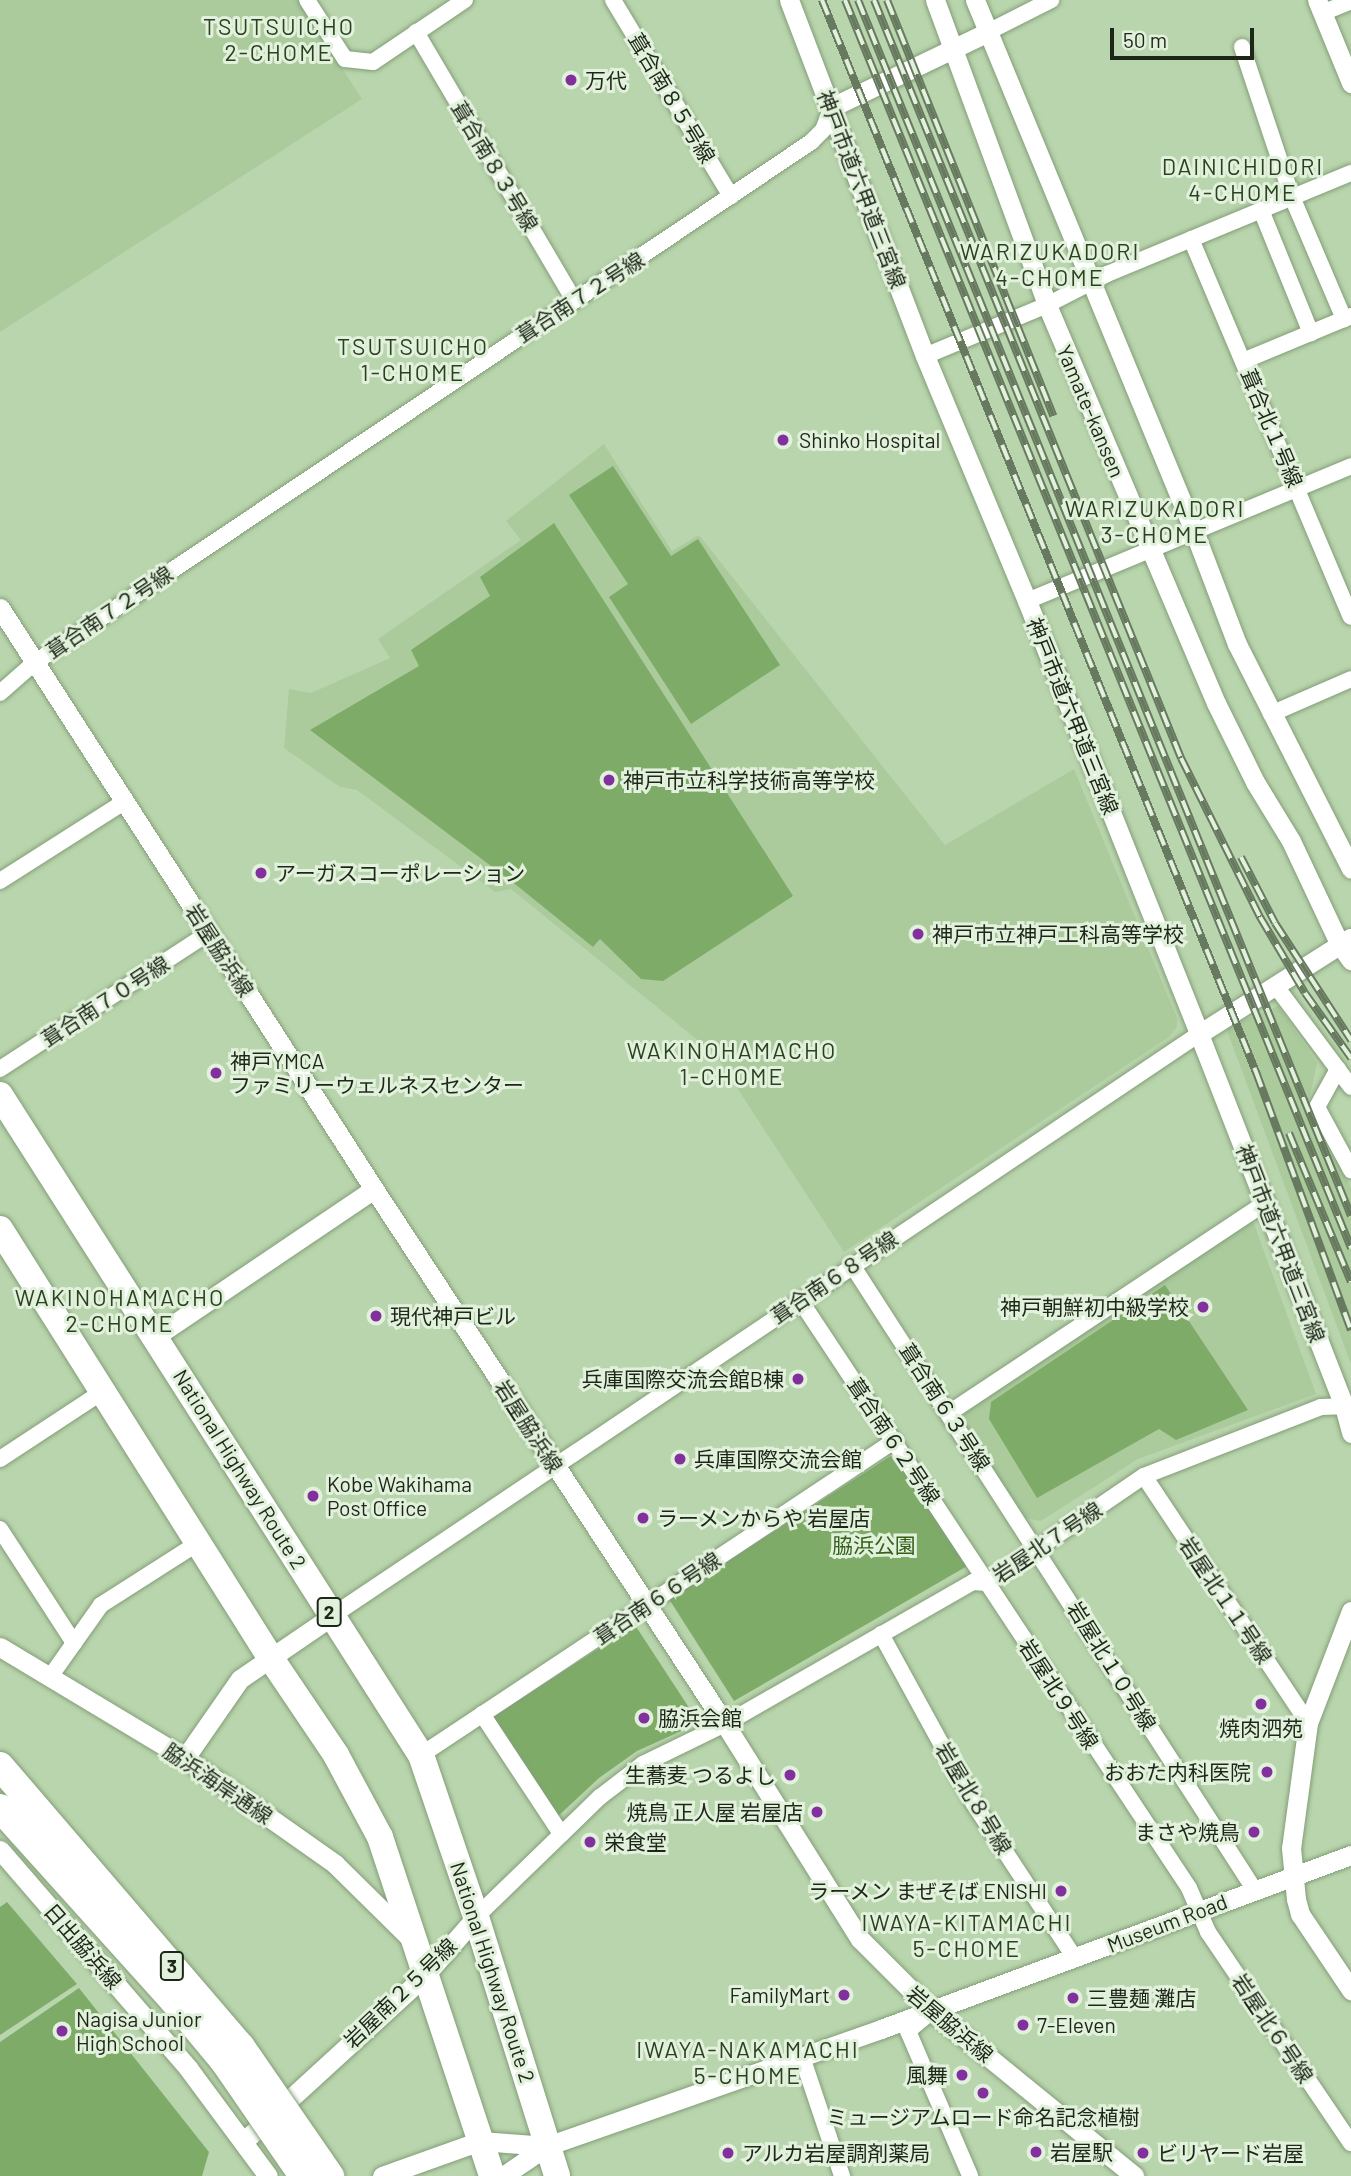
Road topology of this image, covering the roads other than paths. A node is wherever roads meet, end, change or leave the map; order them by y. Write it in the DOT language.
graph roads {
  1 [pos="307,0"];
  2 [pos="466,0"];
  3 [pos="613,0"];
  4 [pos="789,0"];
  5 [pos="935,0"];
  6 [pos="975,0"];
  7 [pos="1051,0"];
  8 [pos="1351,1"];
  9 [pos="1320,7"];
  10 [pos="416,32"];
  11 [pos="988,32"];
  12 [pos="954,47"];
  13 [pos="1241,47"];
  14 [pos="1351,83"];
  15 [pos="832,107"];
  16 [pos="1351,173"];
  17 [pos="731,197"];
  18 [pos="1292,197"];
  19 [pos="1261,210"];
  20 [pos="1191,239"];
  21 [pos="1089,282"];
  22 [pos="574,300"];
  23 [pos="1047,305"];
  24 [pos="1347,318"];
  25 [pos="1311,333"];
  26 [pos="925,356"];
  27 [pos="1243,361"];
  28 [pos="1351,466"];
  29 [pos="1298,489"];
  30 [pos="1194,531"];
  31 [pos="1150,550"];
  32 [pos="1027,601"];
  33 [pos="0,608"];
  34 [pos="1351,618"];
  35 [pos="34,663"];
  36 [pos="1351,679"];
  37 [pos="0,693"];
  38 [pos="1271,714"];
  39 [pos="124,802"];
  40 [pos="1351,869"];
  41 [pos="0,881"];
  42 [pos="209,933"];
  43 [pos="1347,947"];
  44 [pos="1275,985"];
  45 [pos="1199,1034"];
  46 [pos="0,1069"];
  47 [pos="1338,1069"];
  48 [pos="1351,1087"];
  49 [pos="0,1095"];
  50 [pos="1351,1170"];
  51 [pos="374,1189"];
  52 [pos="1266,1202"];
  53 [pos="0,1229"];
  54 [pos="852,1265"];
  55 [pos="800,1300"];
  56 [pos="156,1336"];
  57 [pos="102,1392"];
  58 [pos="1344,1405"];
  59 [pos="949,1413"];
  60 [pos="1351,1433"];
  61 [pos="894,1441"];
  62 [pos="0,1459"];
  63 [pos="554,1465"];
  64 [pos="1144,1476"];
  65 [pos="0,1529"];
  66 [pos="198,1543"];
  67 [pos="1038,1549"];
  68 [pos="987,1583"];
  69 [pos="646,1605"];
  70 [pos="1351,1611"];
  71 [pos="332,1616"];
  72 [pos="881,1634"];
  73 [pos="74,1643"];
  74 [pos="0,1647"];
  75 [pos="270,1657"];
  76 [pos="50,1677"];
  77 [pos="482,1714"];
  78 [pos="1308,1723"];
  79 [pos="725,1724"];
  80 [pos="421,1755"];
  81 [pos="185,1758"];
  82 [pos="0,1766"];
  83 [pos="0,1808"];
  84 [pos="561,1834"];
  85 [pos="0,1850"];
  86 [pos="1351,1855"];
  87 [pos="1293,1875"];
  88 [pos="1254,1889"];
  89 [pos="1199,1911"];
  90 [pos="477,1917"];
  91 [pos="417,1944"];
  92 [pos="1074,1957"];
  93 [pos="426,1974"];
  94 [pos="1351,1990"];
  95 [pos="932,2011"];
  96 [pos="802,2057"];
  97 [pos="244,2141"];
  98 [pos="480,2141"];
  99 [pos="1351,2143"];
  100 [pos="548,2146"];
  101 [pos="268,2176"];
  102 [pos="303,2176"];
  103 [pos="330,2176"];
  104 [pos="382,2176"];
  105 [pos="492,2176"];
  106 [pos="503,2176"];
  107 [pos="557,2176"];
  108 [pos="842,2176"];
  109 [pos="970,2176"];
  110 [pos="1135,2176"];
  1 -- 10 [label="street"];
  2 -- 10 [label="street"];
  3 -- 17 [label="street, 葺合南８５号線"];
  4 -- 15 [label="street, 神戸市道六甲道三宮線"];
  5 -- 12 [label="street, Yamate-kansen"];
  6 -- 11 [label="street"];
  7 -- 11 [label="street"];
  8 -- 9 [label="street"];
  9 -- 14 [label="street"];
  10 -- 22 [label="street, 葺合南８３号線"];
  11 -- 12 [label="street"];
  11 -- 21 [label="street"];
  12 -- 15 [label="street"];
  12 -- 23 [label="street, Yamate-kansen"];
  13 -- 18 [label="street"];
  15 -- 17 [label="street, 葺合南７２号線"];
  15 -- 26 [label="street, 神戸市道六甲道三宮線"];
  16 -- 18 [label="street"];
  17 -- 22 [label="street, 葺合南７２号線"];
  18 -- 19 [label="street"];
  18 -- 24 [label="street"];
  19 -- 20 [label="street"];
  19 -- 25 [label="street"];
  20 -- 21 [label="street"];
  20 -- 27 [label="street, 葺合北１号線"];
  21 -- 23 [label="street"];
  21 -- 30 [label="street"];
  22 -- 35 [label="street, 葺合南７２号線"];
  23 -- 26 [label="street"];
  23 -- 31 [label="street, Yamate-kansen"];
  24 -- 25 [label="street"];
  25 -- 27 [label="street"];
  26 -- 32 [label="street, 神戸市道六甲道三宮線"];
  27 -- 29 [label="street, 葺合北１号線"];
  28 -- 29 [label="street"];
  29 -- 30 [label="street"];
  29 -- 34 [label="street, 葺合北１号線"];
  30 -- 31 [label="street"];
  30 -- 38 [label="street"];
  31 -- 32 [label="street"];
  31 -- 43 [label="street, Yamate-kansen"];
  32 -- 45 [label="street, 神戸市道六甲道三宮線"];
  33 -- 35 [label="street, 岩屋脇浜線"];
  35 -- 37 [label="street, 葺合南７２号線"];
  35 -- 39 [label="street, 岩屋脇浜線"];
  36 -- 38 [label="street"];
  38 -- 40 [label="street"];
  39 -- 41 [label="street"];
  39 -- 42 [label="street, 岩屋脇浜線"];
  42 -- 46 [label="street, 葺合南７０号線"];
  42 -- 51 [label="street, 岩屋脇浜線"];
  43 -- 44 [label="street, 葺合南６８号線"];
  44 -- 45 [label="street, 葺合南６８号線"];
  44 -- 47 [label="street"];
  45 -- 52 [label="street, 神戸市道六甲道三宮線"];
  45 -- 54 [label="street, 葺合南６８号線"];
  47 -- 48 [label="street"];
  47 -- 50 [label="street"];
  49 -- 56 [label="highway, National Highway Route 2 / 2"];
  51 -- 56 [label="street"];
  51 -- 63 [label="street, 岩屋脇浜線"];
  52 -- 58 [label="street, 神戸市道六甲道三宮線"];
  52 -- 59 [label="street"];
  53 -- 57 [label="highway"];
  54 -- 55 [label="street, 葺合南６８号線"];
  54 -- 59 [label="street, 葺合南６３号線"];
  55 -- 61 [label="street, 葺合南６２号線"];
  55 -- 63 [label="street, 葺合南６８号線"];
  56 -- 71 [label="highway, National Highway Route 2 / 2"];
  57 -- 62 [label="street"];
  57 -- 66 [label="highway"];
  58 -- 60 [label="street, 神戸市道六甲道三宮線"];
  58 -- 64 [label="street, 岩屋北７号線"];
  59 -- 67 [label="street, 葺合南６３号線"];
  61 -- 68 [label="street, 葺合南６２号線"];
  61 -- 69 [label="street, 葺合南６６号線"];
  63 -- 69 [label="street, 岩屋脇浜線"];
  63 -- 71 [label="street, 葺合南６８号線"];
  64 -- 67 [label="street, 岩屋北７号線"];
  64 -- 78 [label="street, 岩屋北１１号線"];
  65 -- 73 [label="street"];
  66 -- 73 [label="street"];
  66 -- 75 [label="highway"];
  67 -- 68 [label="street, 岩屋北７号線"];
  67 -- 88 [label="street, 岩屋北１０号線"];
  68 -- 72 [label="street, 岩屋北７号線"];
  68 -- 89 [label="street, 岩屋北９号線"];
  69 -- 77 [label="street, 葺合南６６号線"];
  69 -- 79 [label="street, 岩屋脇浜線"];
  70 -- 78 [label="street"];
  71 -- 75 [label="street"];
  71 -- 80 [label="highway, National Highway Route 2 / 2"];
  72 -- 79 [label="street, 岩屋北７号線"];
  72 -- 92 [label="street, 岩屋北８号線"];
  73 -- 76 [label="street"];
  74 -- 76 [label="street, 脇浜海岸通線"];
  75 -- 81 [label="street"];
  75 -- 91 [label="highway"];
  76 -- 81 [label="street, 脇浜海岸通線"];
  77 -- 80 [label="street, 葺合南６６号線"];
  77 -- 84 [label="street"];
  78 -- 87 [label="street"];
  79 -- 84 [label="street, 岩屋南２５号線"];
  79 -- 95 [label="street, 岩屋脇浜線"];
  80 -- 90 [label="highway, National Highway Route 2 / 2"];
  81 -- 91 [label="street, 脇浜海岸通線"];
  82 -- 103 [label="highway, 3, bridge"];
  83 -- 102 [label="highway, 3, bridge"];
  84 -- 90 [label="street, 岩屋南２５号線"];
  85 -- 97 [label="street, 日出脇浜線"];
  86 -- 87 [label="street, Museum Road"];
  87 -- 88 [label="street, Museum Road"];
  87 -- 94 [label="street"];
  88 -- 89 [label="street, Museum Road"];
  89 -- 92 [label="street, Museum Road"];
  89 -- 99 [label="street, 岩屋北６号線"];
  90 -- 93 [label="street, 岩屋南２５号線"];
  90 -- 100 [label="highway, National Highway Route 2 / 2"];
  91 -- 93 [label="highway"];
  92 -- 95 [label="street, Museum Road"];
  93 -- 97 [label="street, 岩屋南２５号線"];
  93 -- 98 [label="highway"];
  95 -- 96 [label="street, Museum Road"];
  95 -- 109 [label="street"];
  95 -- 110 [label="street, 岩屋脇浜線"];
  96 -- 100 [label="street, Museum Road"];
  96 -- 108 [label="street"];
  97 -- 101 [label="street, 日出脇浜線"];
  98 -- 100 [label="street, Museum Road"];
  98 -- 104 [label="street, Museum Road"];
  98 -- 105 [label="highway"];
  100 -- 106 [label="street, Museum Road"];
  100 -- 107 [label="highway, National Highway Route 2 / 2"];
}
